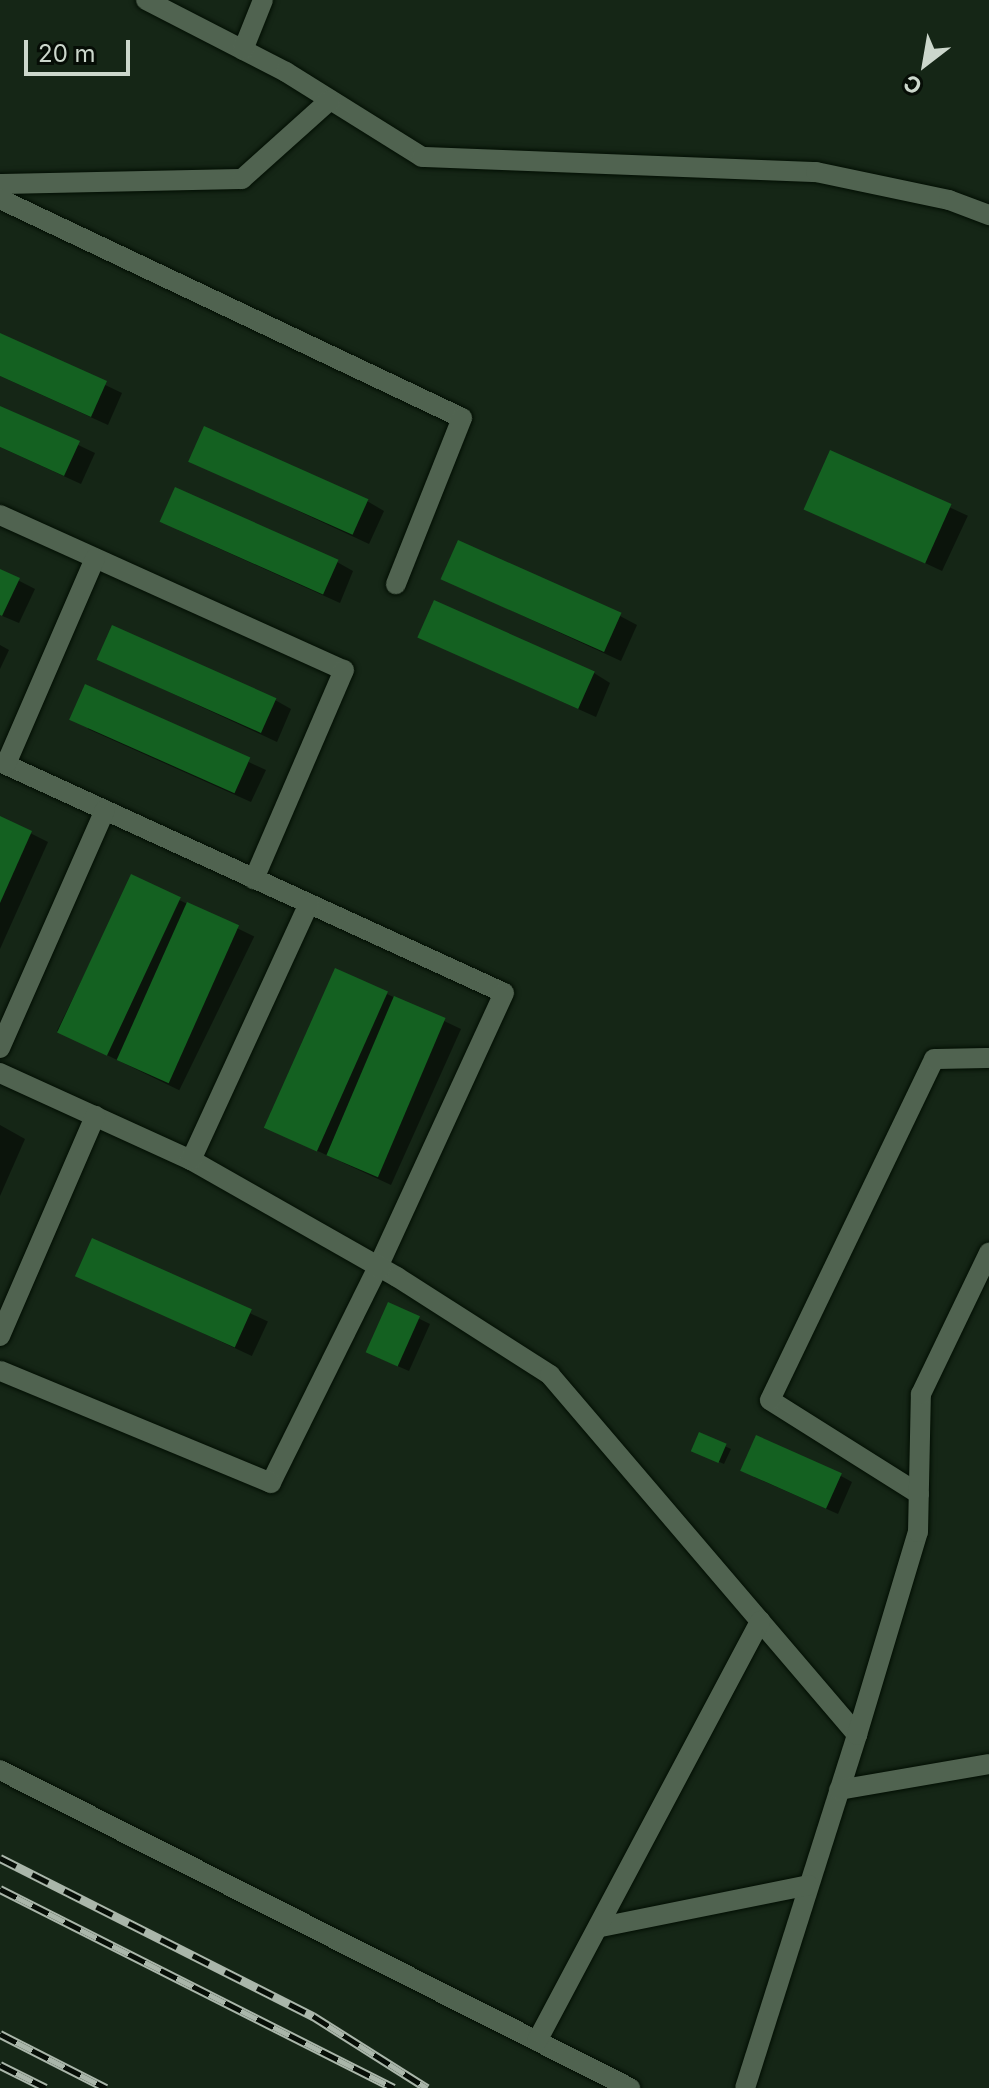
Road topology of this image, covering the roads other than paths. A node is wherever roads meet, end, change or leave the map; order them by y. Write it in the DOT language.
graph roads {
  1 [pos="146,0"];
  2 [pos="263,0"];
  3 [pos="243,50"];
  4 [pos="330,100"];
  5 [pos="0,184"];
  6 [pos="0,199"];
  7 [pos="989,215"];
  8 [pos="0,515"];
  9 [pos="95,558"];
  10 [pos="396,584"];
  11 [pos="3,763"];
  12 [pos="105,810"];
  13 [pos="254,879"];
  14 [pos="309,904"];
  15 [pos="0,1048"];
  16 [pos="989,1058"];
  17 [pos="0,1073"];
  18 [pos="95,1116"];
  19 [pos="191,1160"];
  20 [pos="989,1253"];
  21 [pos="378,1267"];
  22 [pos="0,1336"];
  23 [pos="0,1371"];
  24 [pos="919,1494"];
  25 [pos="760,1621"];
  26 [pos="857,1735"];
  27 [pos="989,1764"];
  28 [pos="0,1770"];
  29 [pos="839,1790"];
  30 [pos="809,1885"];
  31 [pos="601,1927"];
  32 [pos="537,2041"];
  33 [pos="630,2088"];
  34 [pos="745,2088"];
  1 -- 3 [label="street"];
  2 -- 3 [label="street"];
  3 -- 4 [label="street"];
  4 -- 5 [label="street"];
  4 -- 7 [label="street"];
  6 -- 10 [label="street"];
  8 -- 9 [label="street"];
  9 -- 11 [label="street"];
  9 -- 13 [label="street"];
  11 -- 12 [label="street"];
  12 -- 13 [label="street"];
  12 -- 15 [label="street"];
  13 -- 14 [label="street"];
  14 -- 19 [label="street"];
  14 -- 21 [label="street"];
  16 -- 24 [label="street"];
  17 -- 18 [label="street"];
  18 -- 19 [label="street"];
  18 -- 22 [label="street"];
  19 -- 21 [label="street"];
  20 -- 24 [label="street"];
  21 -- 23 [label="street"];
  21 -- 25 [label="street"];
  24 -- 26 [label="street"];
  25 -- 26 [label="street"];
  25 -- 31 [label="street"];
  26 -- 29 [label="street"];
  27 -- 29 [label="street"];
  28 -- 32 [label="street"];
  29 -- 30 [label="street"];
  30 -- 31 [label="street"];
  30 -- 34 [label="street"];
  31 -- 32 [label="street"];
  32 -- 33 [label="street"];
}
